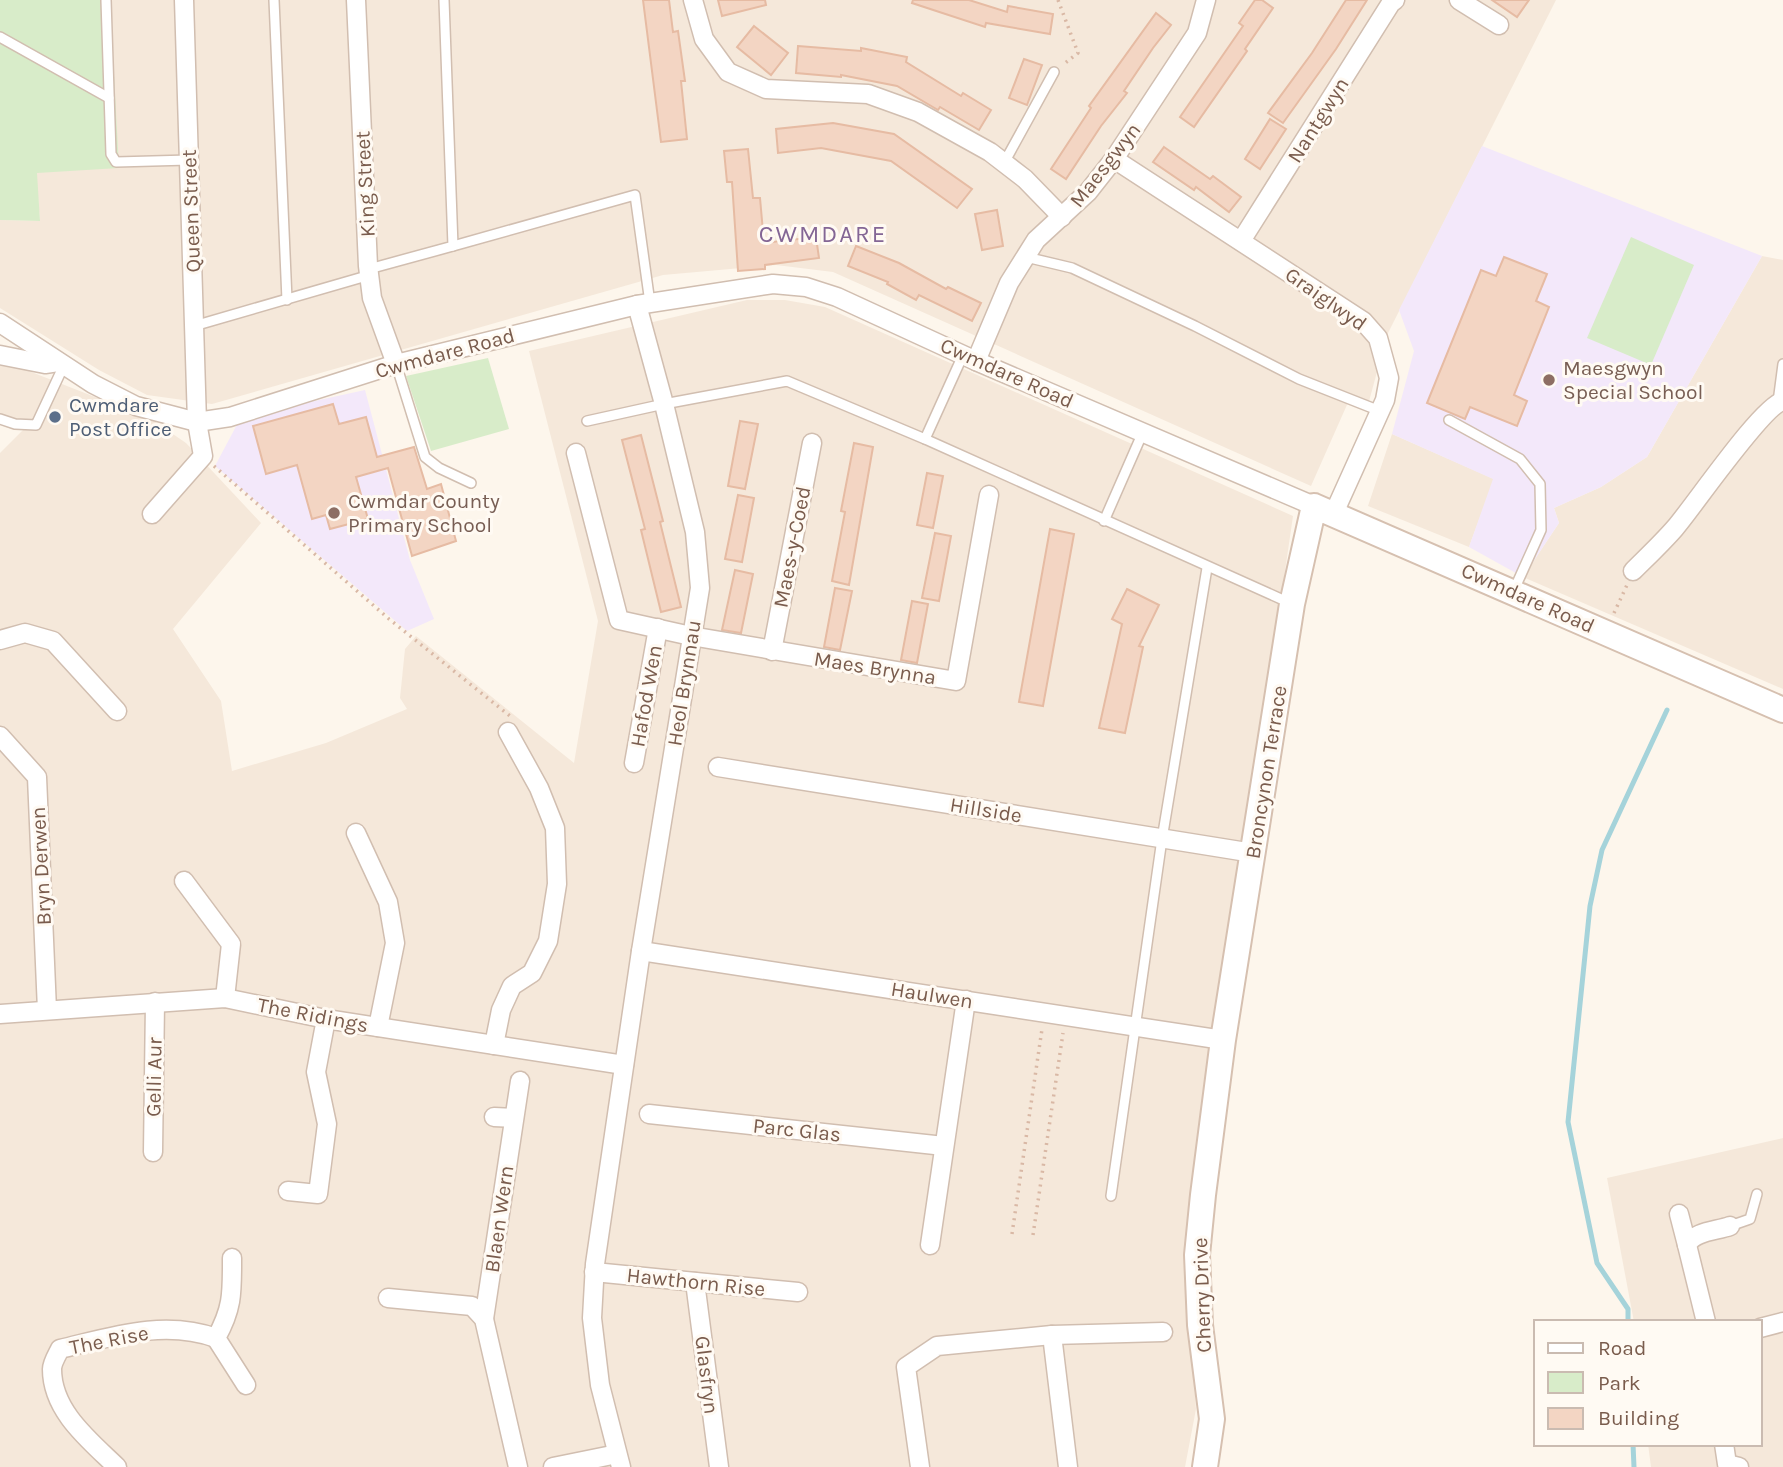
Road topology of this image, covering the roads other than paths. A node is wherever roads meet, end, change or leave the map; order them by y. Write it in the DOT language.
graph roads {
  1 [pos="106,0"];
  2 [pos="184,0"];
  3 [pos="274,0"];
  4 [pos="356,0"];
  5 [pos="444,0"];
  6 [pos="694,0"];
  7 [pos="1206,0"];
  8 [pos="1395,0"];
  9 [pos="1459,0"];
  10 [pos="1499,24"];
  11 [pos="0,37"];
  12 [pos="1054,72"];
  13 [pos="109,98"];
  14 [pos="1114,159"];
  15 [pos="189,160"];
  16 [pos="1004,163"];
  17 [pos="1062,217"];
  18 [pos="1241,241"];
  19 [pos="453,246"];
  20 [pos="1026,257"];
  21 [pos="369,272"];
  22 [pos="287,300"];
  23 [pos="643,304"];
  24 [pos="0,324"];
  25 [pos="194,326"];
  26 [pos="0,355"];
  27 [pos="970,358"];
  28 [pos="61,363"];
  29 [pos="396,364"];
  30 [pos="1783,364"];
  31 [pos="1781,402"];
  32 [pos="664,404"];
  33 [pos="1380,411"];
  34 [pos="0,419"];
  35 [pos="1449,420"];
  36 [pos="587,421"];
  37 [pos="197,422"];
  38 [pos="1143,432"];
  39 [pos="925,439"];
  40 [pos="812,443"];
  41 [pos="576,453"];
  42 [pos="471,483"];
  43 [pos="989,495"];
  44 [pos="1324,510"];
  45 [pos="152,514"];
  46 [pos="1104,521"];
  47 [pos="1208,568"];
  48 [pos="1633,571"];
  49 [pos="1514,592"];
  50 [pos="1292,604"];
  51 [pos="658,628"];
  52 [pos="691,636"];
  53 [pos="0,640"];
  54 [pos="772,650"];
  55 [pos="1783,710"];
  56 [pos="117,711"];
  57 [pos="509,732"];
  58 [pos="0,736"];
  59 [pos="634,763"];
  60 [pos="718,767"];
  61 [pos="356,832"];
  62 [pos="1162,839"];
  63 [pos="1253,853"];
  64 [pos="184,881"];
  65 [pos="641,951"];
  66 [pos="225,998"];
  67 [pos="966,1000"];
  68 [pos="155,1002"];
  69 [pos="47,1010"];
  70 [pos="0,1014"];
  71 [pos="326,1020"];
  72 [pos="1135,1026"];
  73 [pos="378,1027"];
  74 [pos="1223,1040"];
  75 [pos="494,1045"];
  76 [pos="624,1065"];
  77 [pos="520,1081"];
  78 [pos="649,1114"];
  79 [pos="494,1117"];
  80 [pos="514,1118"];
  81 [pos="944,1146"];
  82 [pos="153,1152"];
  83 [pos="288,1191"];
  84 [pos="1757,1194"];
  85 [pos="1111,1196"];
  86 [pos="1679,1214"];
  87 [pos="1730,1226"];
  88 [pos="930,1245"];
  89 [pos="1687,1245"];
  90 [pos="232,1258"];
  91 [pos="594,1272"];
  92 [pos="695,1282"];
  93 [pos="798,1292"];
  94 [pos="388,1298"];
  95 [pos="484,1320"];
  96 [pos="1706,1320"];
  97 [pos="1783,1322"];
  98 [pos="1762,1327"];
  99 [pos="1163,1332"];
  100 [pos="1052,1335"];
  101 [pos="216,1338"];
  102 [pos="246,1385"];
  103 [pos="1724,1446"];
  104 [pos="619,1460"];
  105 [pos="117,1467"];
  106 [pos="518,1467"];
  107 [pos="553,1467"];
  108 [pos="719,1467"];
  109 [pos="920,1467"];
  110 [pos="1068,1467"];
  111 [pos="1205,1467"];
  112 [pos="1737,1467"];
  1 -- 13 [label="lane"];
  2 -- 15 [label="street, Queen Street"];
  3 -- 22 [label="lane"];
  4 -- 21 [label="street, King Street"];
  5 -- 19 [label="lane"];
  6 -- 16 [label="street"];
  7 -- 14 [label="street, Maesgwyn"];
  8 -- 18 [label="street, Nantgwyn"];
  9 -- 10 [label="street"];
  11 -- 13 [label="lane"];
  12 -- 16 [label="lane"];
  13 -- 15 [label="lane"];
  14 -- 17 [label="street, Maesgwyn"];
  14 -- 18 [label="street, Graiglwyd"];
  15 -- 25 [label="street, Queen Street"];
  16 -- 17 [label="street"];
  17 -- 20 [label="street, Maesgwyn"];
  18 -- 33 [label="street, Graiglwyd"];
  19 -- 21 [label="lane"];
  19 -- 23 [label="lane"];
  20 -- 27 [label="street, Maesgwyn"];
  20 -- 33 [label="lane"];
  21 -- 22 [label="lane"];
  21 -- 29 [label="street, King Street"];
  22 -- 25 [label="lane"];
  23 -- 27 [label="street, Cwmdare Road"];
  23 -- 29 [label="street, Cwmdare Road"];
  23 -- 32 [label="street, Heol Brynnau"];
  24 -- 28 [label="street"];
  25 -- 37 [label="street, Queen Street"];
  26 -- 28 [label="street"];
  27 -- 38 [label="street, Cwmdare Road"];
  27 -- 39 [label="lane"];
  28 -- 34 [label="lane"];
  28 -- 37 [label="street"];
  29 -- 37 [label="street, Cwmdare Road"];
  29 -- 42 [label="lane"];
  30 -- 31 [label="lane"];
  31 -- 48 [label="street"];
  32 -- 36 [label="lane"];
  32 -- 39 [label="lane"];
  32 -- 52 [label="street, Heol Brynnau"];
  33 -- 44 [label="street, Graiglwyd"];
  35 -- 49 [label="lane"];
  37 -- 45 [label="street, Queen Street"];
  38 -- 44 [label="street, Cwmdare Road"];
  38 -- 46 [label="lane"];
  39 -- 46 [label="lane"];
  40 -- 54 [label="street, Maes-y-Coed"];
  41 -- 51 [label="street"];
  43 -- 54 [label="street, Maes Brynna"];
  44 -- 49 [label="street, Cwmdare Road"];
  44 -- 50 [label="street, Broncynon Terrace"];
  46 -- 47 [label="lane"];
  47 -- 50 [label="lane"];
  47 -- 62 [label="lane"];
  49 -- 55 [label="street, Cwmdare Road"];
  50 -- 63 [label="street, Broncynon Terrace"];
  51 -- 52 [label="street"];
  51 -- 59 [label="street, Hafod Wen"];
  52 -- 54 [label="street"];
  52 -- 65 [label="street, Heol Brynnau"];
  53 -- 56 [label="street"];
  57 -- 75 [label="street"];
  58 -- 69 [label="street, Bryn Derwen"];
  60 -- 62 [label="street, Hillside"];
  61 -- 73 [label="street"];
  62 -- 63 [label="street, Hillside"];
  62 -- 72 [label="lane"];
  63 -- 74 [label="street, Broncynon Terrace"];
  64 -- 66 [label="street"];
  65 -- 67 [label="street, Haulwen"];
  65 -- 76 [label="street, Heol Brynnau"];
  66 -- 68 [label="street, The Ridings"];
  66 -- 71 [label="street, The Ridings"];
  67 -- 72 [label="street, Haulwen"];
  67 -- 81 [label="street"];
  68 -- 69 [label="street, The Ridings"];
  68 -- 82 [label="street, Gelli Aur"];
  69 -- 70 [label="street, The Ridings"];
  71 -- 73 [label="street, The Ridings"];
  71 -- 83 [label="street"];
  72 -- 74 [label="street, Haulwen"];
  72 -- 85 [label="lane"];
  73 -- 75 [label="street, The Ridings"];
  74 -- 111 [label="street, Cherry Drive"];
  75 -- 76 [label="street, The Ridings"];
  76 -- 91 [label="street, Heol Brynnau"];
  77 -- 80 [label="street, Blaen Wern"];
  78 -- 81 [label="street, Parc Glas"];
  79 -- 80 [label="street"];
  80 -- 95 [label="street, Blaen Wern"];
  81 -- 88 [label="street"];
  84 -- 87 [label="lane"];
  86 -- 89 [label="street"];
  87 -- 89 [label="street"];
  89 -- 96 [label="street"];
  90 -- 101 [label="street"];
  91 -- 92 [label="street, Hawthorn Rise"];
  91 -- 104 [label="street, Heol Brynnau"];
  92 -- 93 [label="street, Hawthorn Rise"];
  92 -- 108 [label="street, Glasfryn"];
  94 -- 95 [label="street"];
  95 -- 106 [label="street, Blaen Wern"];
  97 -- 98 [label="street"];
  99 -- 100 [label="street"];
  100 -- 109 [label="street"];
  100 -- 110 [label="street"];
  101 -- 102 [label="street"];
  101 -- 105 [label="street, The Rise"];
  103 -- 112 [label="street"];
  104 -- 107 [label="street"];
}
